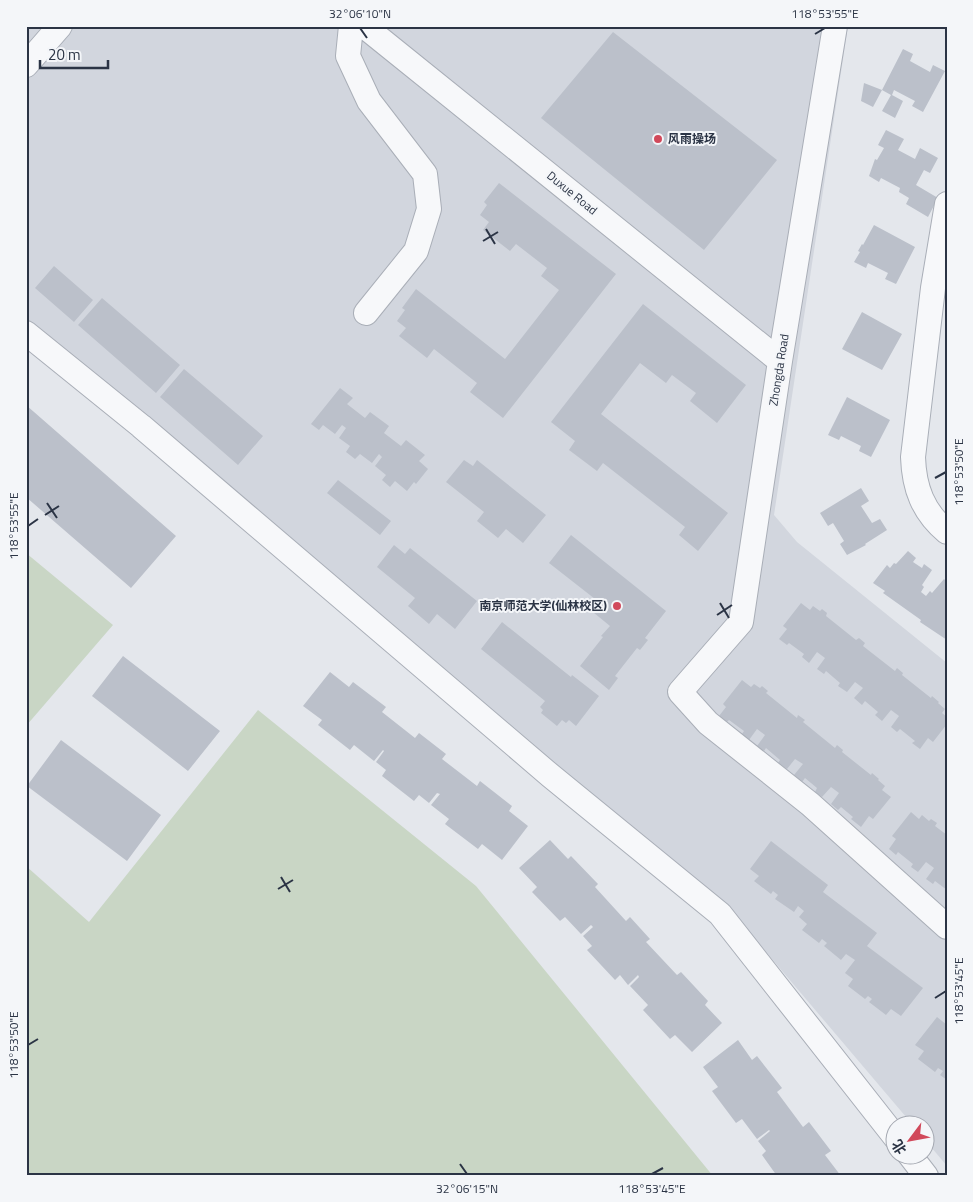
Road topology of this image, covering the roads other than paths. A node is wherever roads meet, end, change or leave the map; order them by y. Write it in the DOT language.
graph roads {
  1 [pos="60,26"];
  2 [pos="351,26"];
  3 [pos="364,26"];
  4 [pos="835,26"];
  5 [pos="26,64"];
  6 [pos="947,204"];
  7 [pos="366,313"];
  8 [pos="26,333"];
  9 [pos="780,361"];
  10 [pos="947,532"];
  11 [pos="947,926"];
  12 [pos="886,1125"];
  13 [pos="917,1164"];
  14 [pos="926,1176"];
  1 -- 5 [label="street"];
  2 -- 7 [label="street"];
  3 -- 9 [label="street, Duxue Road"];
  4 -- 9 [label="street, Zhongda Road"];
  6 -- 10 [label="street"];
  8 -- 12 [label="street"];
  9 -- 11 [label="street, Zhongda Road"];
  13 -- 14 [label="street"];
}
